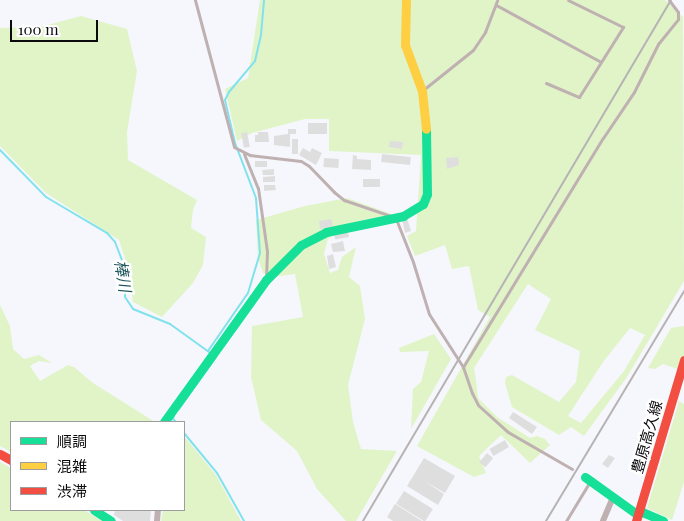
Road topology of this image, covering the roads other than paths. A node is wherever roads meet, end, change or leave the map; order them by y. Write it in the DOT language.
graph roads {
  1 [pos="195,0"];
  2 [pos="406,0"];
  3 [pos="497,0"];
  4 [pos="568,0"];
  5 [pos="669,0"];
  6 [pos="496,5"];
  7 [pos="601,62"];
  8 [pos="546,83"];
  9 [pos="422,91"];
  10 [pos="243,153"];
  11 [pos="395,218"];
  12 [pos="266,280"];
  13 [pos="684,360"];
  14 [pos="463,368"];
  15 [pos="165,421"];
  16 [pos="572,469"];
  17 [pos="588,479"];
  18 [pos="613,497"];
  19 [pos="96,511"];
  20 [pos="638,515"];
  21 [pos="111,521"];
  22 [pos="566,521"];
  23 [pos="603,521"];
  24 [pos="664,521"];
  1 -- 10 [label="lane"];
  2 -- 9 [label="street"];
  3 -- 6 [label="lane"];
  4 -- 7 [label="lane"];
  5 -- 14 [label="lane"];
  6 -- 7 [label="lane"];
  6 -- 9 [label="lane"];
  7 -- 8 [label="lane"];
  9 -- 11 [label="street"];
  10 -- 11 [label="lane"];
  10 -- 12 [label="lane"];
  11 -- 12 [label="street"];
  11 -- 14 [label="lane"];
  12 -- 15 [label="street"];
  13 -- 20 [label="street, 豊原高久線"];
  14 -- 16 [label="lane"];
  17 -- 18 [label="street"];
  17 -- 22 [label="lane"];
  18 -- 20 [label="street"];
  18 -- 23 [label="street"];
  19 -- 21 [label="street"];
  20 -- 24 [label="street"];
}
